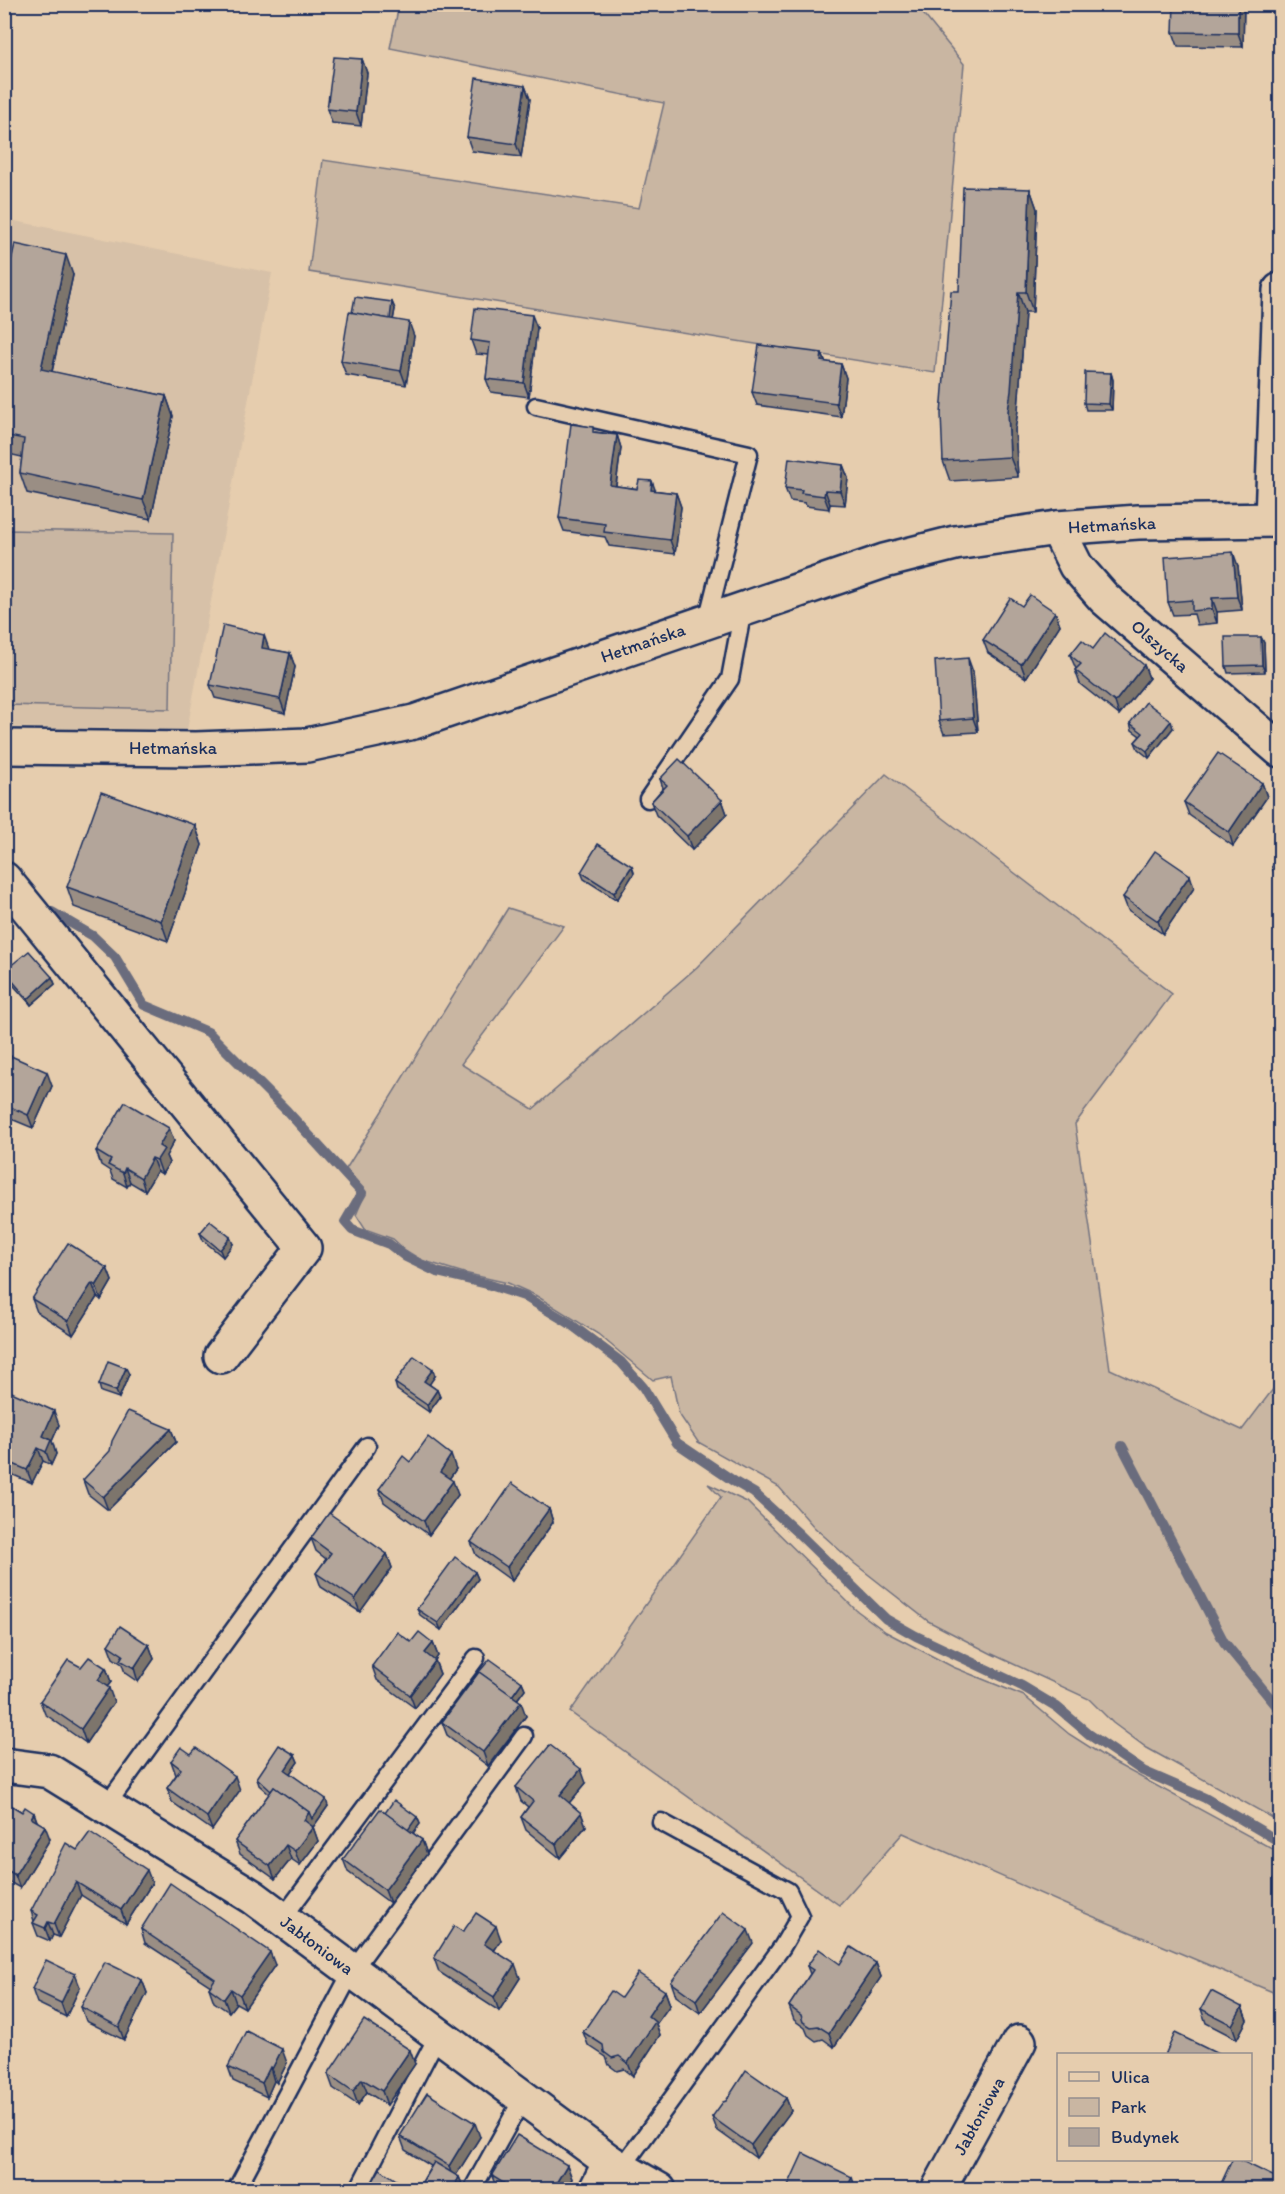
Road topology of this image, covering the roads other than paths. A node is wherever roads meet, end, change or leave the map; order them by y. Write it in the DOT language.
graph roads {
  1 [pos="1281,290"];
  2 [pos="536,406"];
  3 [pos="1276,519"];
  4 [pos="1057,528"];
  5 [pos="743,609"];
  6 [pos="707,621"];
  7 [pos="4,747"];
  8 [pos="1281,750"];
  9 [pos="648,799"];
  10 [pos="6,886"];
  11 [pos="221,1356"];
  12 [pos="368,1446"];
  13 [pos="476,1658"];
  14 [pos="524,1736"];
  15 [pos="4,1765"];
  16 [pos="106,1806"];
  17 [pos="661,1822"];
  18 [pos="282,1919"];
  19 [pos="352,1971"];
  20 [pos="438,2035"];
  21 [pos="1019,2042"];
  22 [pos="523,2098"];
  23 [pos="609,2174"];
  24 [pos="236,2190"];
  25 [pos="358,2190"];
  26 [pos="472,2190"];
  27 [pos="659,2190"];
  28 [pos="938,2190"];
  1 -- 3 [label="street"];
  2 -- 6 [label="lane"];
  3 -- 4 [label="street, Hetmańska"];
  4 -- 5 [label="street, Hetmańska"];
  4 -- 8 [label="street, Olszycka"];
  5 -- 6 [label="street, Hetmańska"];
  5 -- 9 [label="lane"];
  6 -- 7 [label="street, Hetmańska"];
  10 -- 11 [label="street"];
  12 -- 16 [label="lane"];
  13 -- 18 [label="lane"];
  14 -- 19 [label="lane"];
  15 -- 16 [label="street, Jabłoniowa"];
  16 -- 18 [label="street, Jabłoniowa"];
  17 -- 23 [label="lane"];
  18 -- 19 [label="street, Jabłoniowa"];
  19 -- 20 [label="street, Jabłoniowa"];
  19 -- 24 [label="lane"];
  20 -- 22 [label="street, Jabłoniowa"];
  20 -- 25 [label="lane"];
  21 -- 28 [label="street, Jabłoniowa"];
  22 -- 23 [label="street, Jabłoniowa"];
  22 -- 26 [label="lane"];
  23 -- 27 [label="street, Jabłoniowa"];
}
